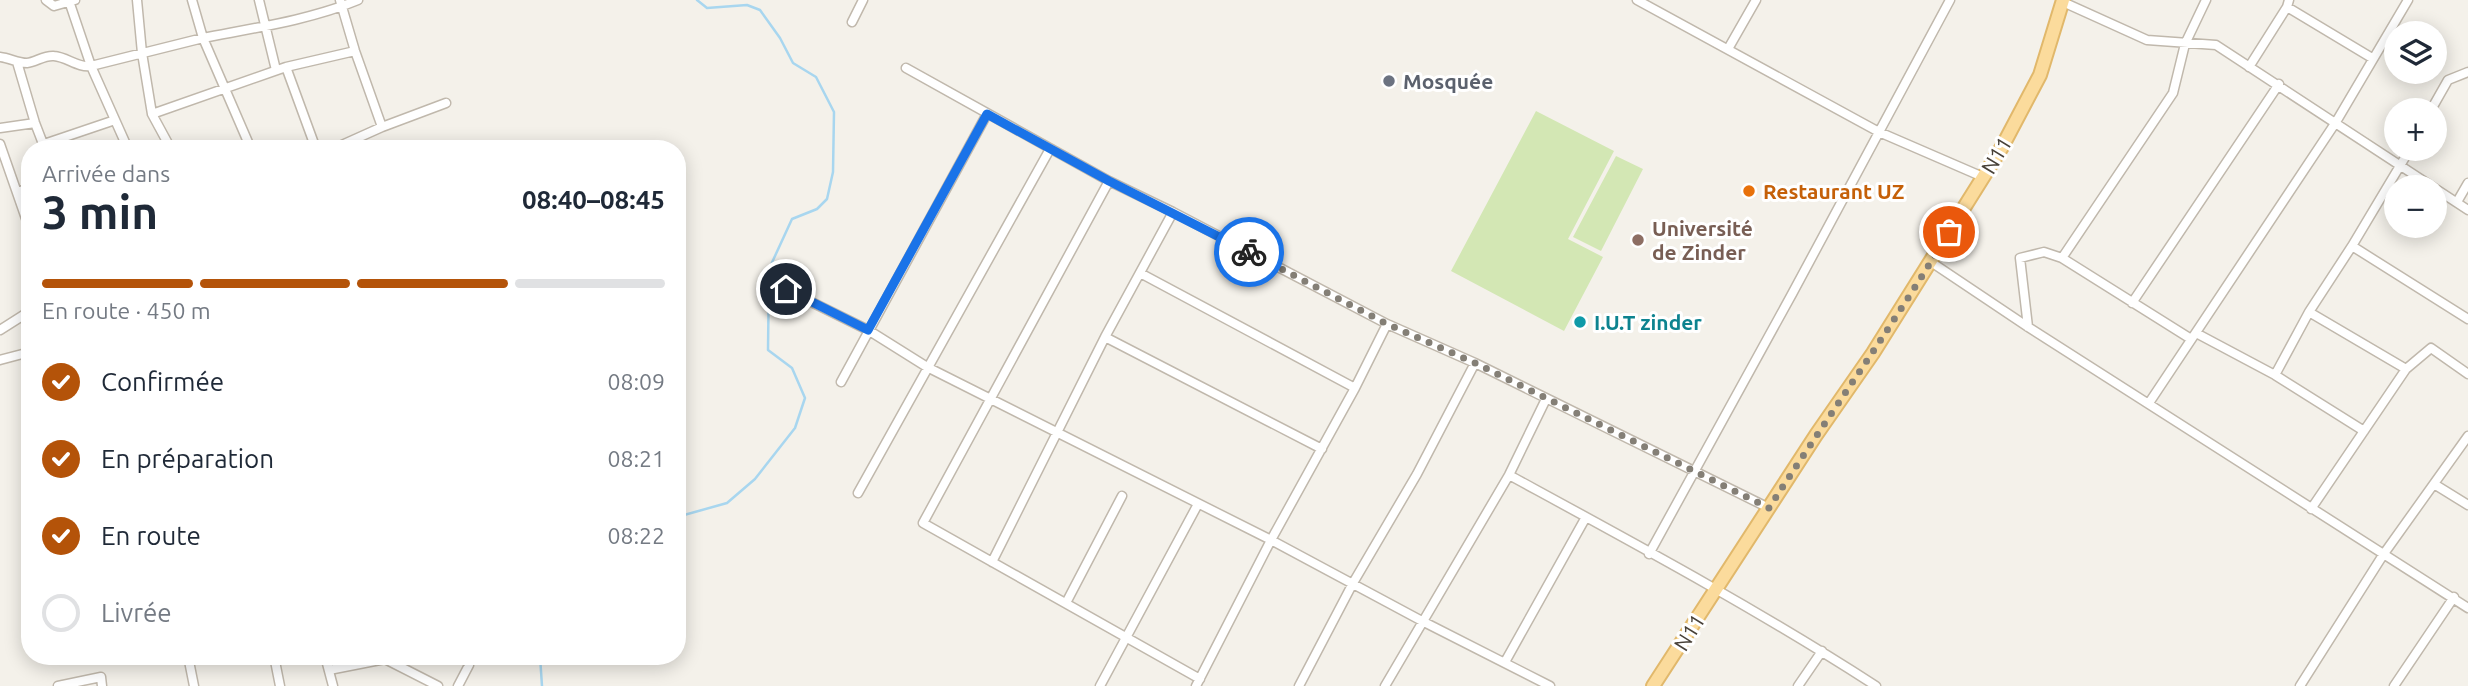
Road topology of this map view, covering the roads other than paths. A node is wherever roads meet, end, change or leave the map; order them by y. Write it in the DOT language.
graph roads {
  1 [pos="46,0"];
  2 [pos="137,0"];
  3 [pos="192,0"];
  4 [pos="259,0"];
  5 [pos="358,0"];
  6 [pos="863,0"];
  7 [pos="1637,0"];
  8 [pos="1756,0"];
  9 [pos="1950,0"];
  10 [pos="2206,0"];
  11 [pos="2408,0"];
  12 [pos="72,1"];
  13 [pos="2063,1"];
  14 [pos="341,3"];
  15 [pos="2288,3"];
  16 [pos="852,22"];
  17 [pos="265,26"];
  18 [pos="203,38"];
  19 [pos="2185,44"];
  20 [pos="1728,49"];
  21 [pos="355,51"];
  22 [pos="142,53"];
  23 [pos="0,57"];
  24 [pos="2372,58"];
  25 [pos="18,62"];
  26 [pos="91,66"];
  27 [pos="286,66"];
  28 [pos="2249,67"];
  29 [pos="906,68"];
  30 [pos="276,70"];
  31 [pos="2468,72"];
  32 [pos="2279,84"];
  33 [pos="224,88"];
  34 [pos="2438,98"];
  35 [pos="446,103"];
  36 [pos="152,114"];
  37 [pos="987,114"];
  38 [pos="115,120"];
  39 [pos="2336,122"];
  40 [pos="34,123"];
  41 [pos="382,127"];
  42 [pos="0,128"];
  43 [pos="1879,132"];
  44 [pos="41,140"];
  45 [pos="60,140"];
  46 [pos="124,140"];
  47 [pos="166,140"];
  48 [pos="247,140"];
  49 [pos="313,140"];
  50 [pos="353,140"];
  51 [pos="0,144"];
  52 [pos="1050,149"];
  53 [pos="2403,161"];
  54 [pos="2401,165"];
  55 [pos="1983,177"];
  56 [pos="1109,181"];
  57 [pos="2468,183"];
  58 [pos="21,191"];
  59 [pos="17,192"];
  60 [pos="2457,202"];
  61 [pos="21,204"];
  62 [pos="2468,210"];
  63 [pos="1173,212"];
  64 [pos="2352,246"];
  65 [pos="2062,258"];
  66 [pos="1931,262"];
  67 [pos="1140,274"];
  68 [pos="786,289"];
  69 [pos="2132,303"];
  70 [pos="2309,312"];
  71 [pos="21,317"];
  72 [pos="2468,319"];
  73 [pos="1387,324"];
  74 [pos="2028,327"];
  75 [pos="0,330"];
  76 [pos="868,330"];
  77 [pos="2193,336"];
  78 [pos="1105,337"];
  79 [pos="21,354"];
  80 [pos="0,360"];
  81 [pos="1475,363"];
  82 [pos="927,367"];
  83 [pos="2406,369"];
  84 [pos="2468,374"];
  85 [pos="2275,375"];
  86 [pos="841,382"];
  87 [pos="1355,388"];
  88 [pos="990,399"];
  89 [pos="1546,399"];
  90 [pos="2149,403"];
  91 [pos="1057,430"];
  92 [pos="2364,431"];
  93 [pos="2468,436"];
  94 [pos="1322,449"];
  95 [pos="1695,470"];
  96 [pos="1509,475"];
  97 [pos="2434,484"];
  98 [pos="858,493"];
  99 [pos="1122,496"];
  100 [pos="1198,504"];
  101 [pos="2468,505"];
  102 [pos="1769,508"];
  103 [pos="2311,509"];
  104 [pos="1586,517"];
  105 [pos="1271,540"];
  106 [pos="1649,554"];
  107 [pos="2383,555"];
  108 [pos="992,562"];
  109 [pos="1353,583"];
  110 [pos="1715,589"];
  111 [pos="2454,597"];
  112 [pos="1066,603"];
  113 [pos="2468,608"];
  114 [pos="1422,621"];
  115 [pos="1125,638"];
  116 [pos="1822,651"];
  117 [pos="1505,662"];
  118 [pos="190,665"];
  119 [pos="276,665"];
  120 [pos="328,665"];
  121 [pos="354,665"];
  122 [pos="397,665"];
  123 [pos="469,665"];
  124 [pos="329,670"];
  125 [pos="1198,682"];
  126 [pos="2398,685"];
  127 [pos="58,686"];
  128 [pos="102,686"];
  129 [pos="194,686"];
  130 [pos="280,686"];
  131 [pos="333,686"];
  132 [pos="438,686"];
  133 [pos="458,686"];
  134 [pos="1100,686"];
  135 [pos="1299,686"];
  136 [pos="1385,686"];
  137 [pos="1550,686"];
  138 [pos="1653,686"];
  139 [pos="1798,686"];
  140 [pos="1876,686"];
  141 [pos="2300,686"];
  1 -- 12 [label="street"];
  2 -- 22 [label="street"];
  3 -- 18 [label="street"];
  4 -- 17 [label="street"];
  5 -- 14 [label="street"];
  6 -- 16 [label="street"];
  7 -- 20 [label="street"];
  8 -- 20 [label="street"];
  9 -- 43 [label="street"];
  10 -- 19 [label="street"];
  11 -- 24 [label="street"];
  12 -- 26 [label="street"];
  13 -- 19 [label="street"];
  13 -- 55 [label="main road, N11"];
  14 -- 17 [label="street"];
  14 -- 21 [label="street"];
  15 -- 24 [label="street"];
  15 -- 28 [label="street"];
  17 -- 18 [label="street"];
  17 -- 30 [label="street"];
  18 -- 22 [label="street"];
  18 -- 33 [label="street"];
  19 -- 28 [label="street"];
  19 -- 65 [label="street"];
  20 -- 43 [label="street"];
  21 -- 27 [label="street"];
  21 -- 41 [label="street"];
  22 -- 26 [label="street"];
  22 -- 36 [label="street"];
  23 -- 25 [label="street"];
  24 -- 39 [label="street"];
  25 -- 26 [label="street"];
  25 -- 40 [label="street"];
  26 -- 38 [label="street"];
  27 -- 30 [label="street"];
  27 -- 49 [label="street"];
  28 -- 32 [label="street"];
  29 -- 37 [label="street"];
  30 -- 33 [label="street"];
  31 -- 34 [label="street"];
  32 -- 39 [label="street"];
  32 -- 69 [label="street"];
  33 -- 36 [label="street"];
  33 -- 48 [label="street"];
  35 -- 41 [label="street"];
  36 -- 47 [label="street"];
  37 -- 52 [label="street"];
  37 -- 76 [label="street"];
  38 -- 45 [label="street"];
  38 -- 46 [label="street"];
  39 -- 54 [label="street"];
  39 -- 77 [label="street"];
  40 -- 42 [label="street"];
  40 -- 44 [label="street"];
  41 -- 50 [label="street"];
  43 -- 55 [label="street"];
  43 -- 95 [label="street"];
  51 -- 59 [label="street"];
  52 -- 56 [label="street"];
  52 -- 82 [label="street"];
  53 -- 54 [label="street"];
  54 -- 60 [label="street"];
  54 -- 64 [label="street"];
  55 -- 66 [label="main road, N11"];
  56 -- 63 [label="street"];
  56 -- 88 [label="street"];
  57 -- 60 [label="street"];
  58 -- 59 [label="street"];
  59 -- 61 [label="street"];
  60 -- 62 [label="street"];
  63 -- 67 [label="street"];
  63 -- 73 [label="street"];
  64 -- 70 [label="street"];
  64 -- 72 [label="street"];
  65 -- 69 [label="street"];
  65 -- 74 [label="street"];
  66 -- 74 [label="street"];
  66 -- 102 [label="main road, N11"];
  67 -- 78 [label="street"];
  67 -- 87 [label="street"];
  68 -- 76 [label="street"];
  69 -- 77 [label="street"];
  70 -- 83 [label="street"];
  70 -- 85 [label="street"];
  71 -- 75 [label="street"];
  73 -- 81 [label="street"];
  73 -- 87 [label="street"];
  74 -- 90 [label="street"];
  76 -- 82 [label="street"];
  76 -- 86 [label="street"];
  77 -- 85 [label="street"];
  77 -- 90 [label="street"];
  78 -- 91 [label="street"];
  78 -- 94 [label="street"];
  79 -- 80 [label="street"];
  81 -- 89 [label="street"];
  81 -- 109 [label="street"];
  82 -- 88 [label="street"];
  82 -- 98 [label="street"];
  83 -- 84 [label="street"];
  83 -- 92 [label="street"];
  85 -- 92 [label="street"];
  87 -- 94 [label="street"];
  88 -- 91 [label="street"];
  88 -- 108 [label="street"];
  89 -- 95 [label="street"];
  89 -- 96 [label="street"];
  90 -- 103 [label="street"];
  91 -- 100 [label="street"];
  91 -- 108 [label="street"];
  92 -- 103 [label="street"];
  93 -- 97 [label="street"];
  94 -- 105 [label="street"];
  95 -- 102 [label="street"];
  95 -- 106 [label="street"];
  96 -- 104 [label="street"];
  96 -- 114 [label="street"];
  97 -- 101 [label="street"];
  97 -- 107 [label="street"];
  99 -- 112 [label="street"];
  100 -- 105 [label="street"];
  100 -- 115 [label="street"];
  102 -- 110 [label="main road, N11"];
  103 -- 107 [label="street"];
  104 -- 106 [label="street"];
  104 -- 117 [label="street"];
  105 -- 109 [label="street"];
  105 -- 125 [label="street"];
  106 -- 110 [label="street"];
  107 -- 111 [label="street"];
  107 -- 141 [label="street"];
  108 -- 112 [label="street"];
  109 -- 114 [label="street"];
  109 -- 135 [label="street"];
  110 -- 116 [label="street"];
  110 -- 138 [label="main road, N11"];
  111 -- 113 [label="street"];
  111 -- 126 [label="street"];
  112 -- 115 [label="street"];
  114 -- 117 [label="street"];
  114 -- 136 [label="street"];
  115 -- 125 [label="street"];
  115 -- 134 [label="street"];
  116 -- 139 [label="street"];
  116 -- 140 [label="street"];
  117 -- 137 [label="street"];
  118 -- 129 [label="street"];
  119 -- 130 [label="street"];
  120 -- 124 [label="street"];
  121 -- 124 [label="street"];
  122 -- 132 [label="street"];
  123 -- 133 [label="street"];
  124 -- 131 [label="street"];
  127 -- 128 [label="street"];
}
